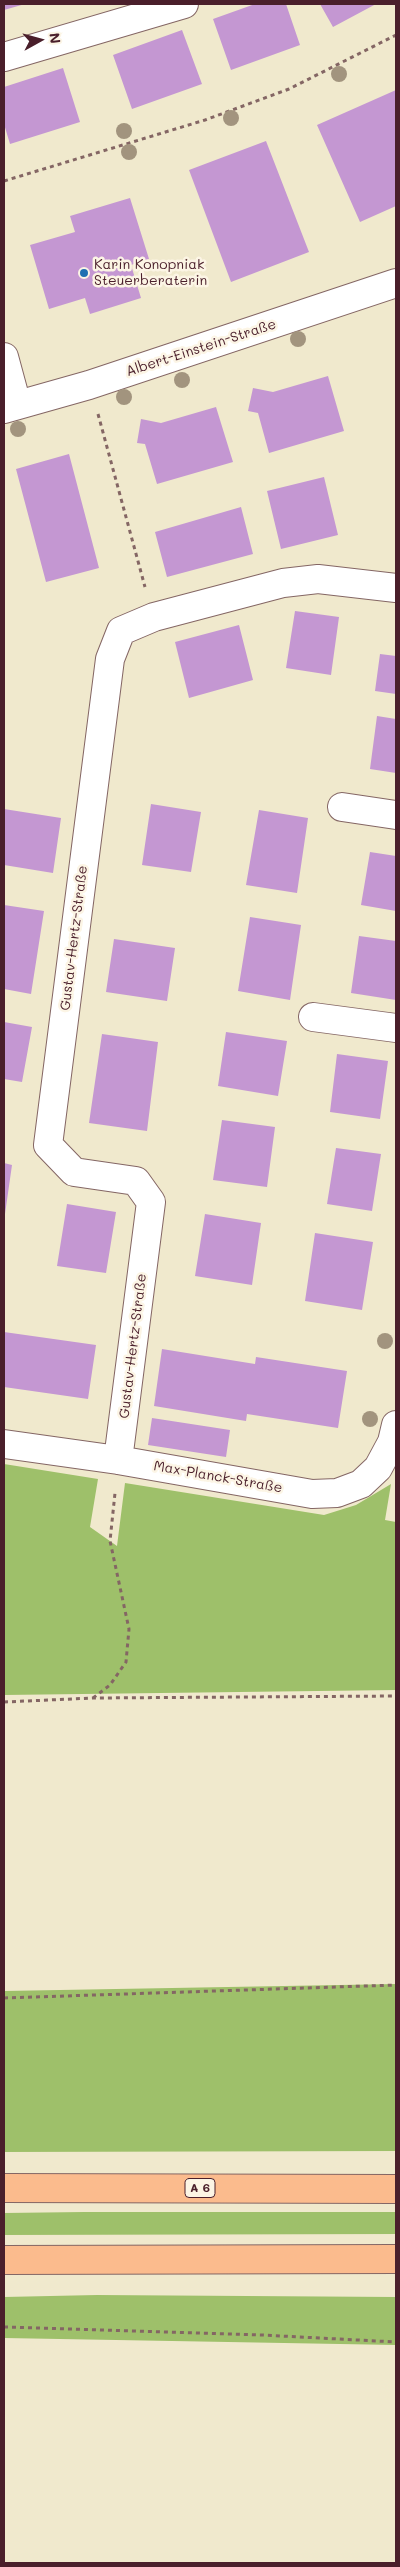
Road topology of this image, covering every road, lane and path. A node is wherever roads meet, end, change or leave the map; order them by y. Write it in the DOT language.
graph roads {
  1 [pos="184,4"];
  2 [pos="396,34"];
  3 [pos="4,57"];
  4 [pos="4,181"];
  5 [pos="396,283"];
  6 [pos="4,357"];
  7 [pos="90,385"];
  8 [pos="10,407"];
  9 [pos="396,588"];
  10 [pos="154,617"];
  11 [pos="342,807"];
  12 [pos="396,815"];
  13 [pos="313,1017"];
  14 [pos="396,1028"];
  15 [pos="396,1425"];
  16 [pos="4,1444"];
  17 [pos="118,1460"];
  18 [pos="396,1696"];
  19 [pos="93,1698"];
  20 [pos="4,1702"];
  21 [pos="396,1985"];
  22 [pos="4,1998"];
  23 [pos="4,2188"];
  24 [pos="396,2188"];
  25 [pos="396,2259"];
  26 [pos="4,2260"];
  27 [pos="4,2328"];
  28 [pos="396,2342"];
  1 -- 3 [label="street"];
  2 -- 4 [label="path"];
  5 -- 7 [label="street, Albert-Einstein-Straße"];
  6 -- 8 [label="street"];
  7 -- 8 [label="street, Albert-Einstein-Straße"];
  7 -- 10 [label="path"];
  9 -- 10 [label="street, Gustav-Hertz-Straße"];
  10 -- 17 [label="street, Gustav-Hertz-Straße"];
  11 -- 12 [label="street"];
  13 -- 14 [label="street"];
  15 -- 17 [label="street, Max-Planck-Straße"];
  16 -- 17 [label="street, Max-Planck-Straße"];
  17 -- 19 [label="path"];
  18 -- 19 [label="path"];
  19 -- 20 [label="path"];
  21 -- 22 [label="path"];
  23 -- 24 [label="highway, A 6"];
  25 -- 26 [label="highway"];
  27 -- 28 [label="path"];
}
